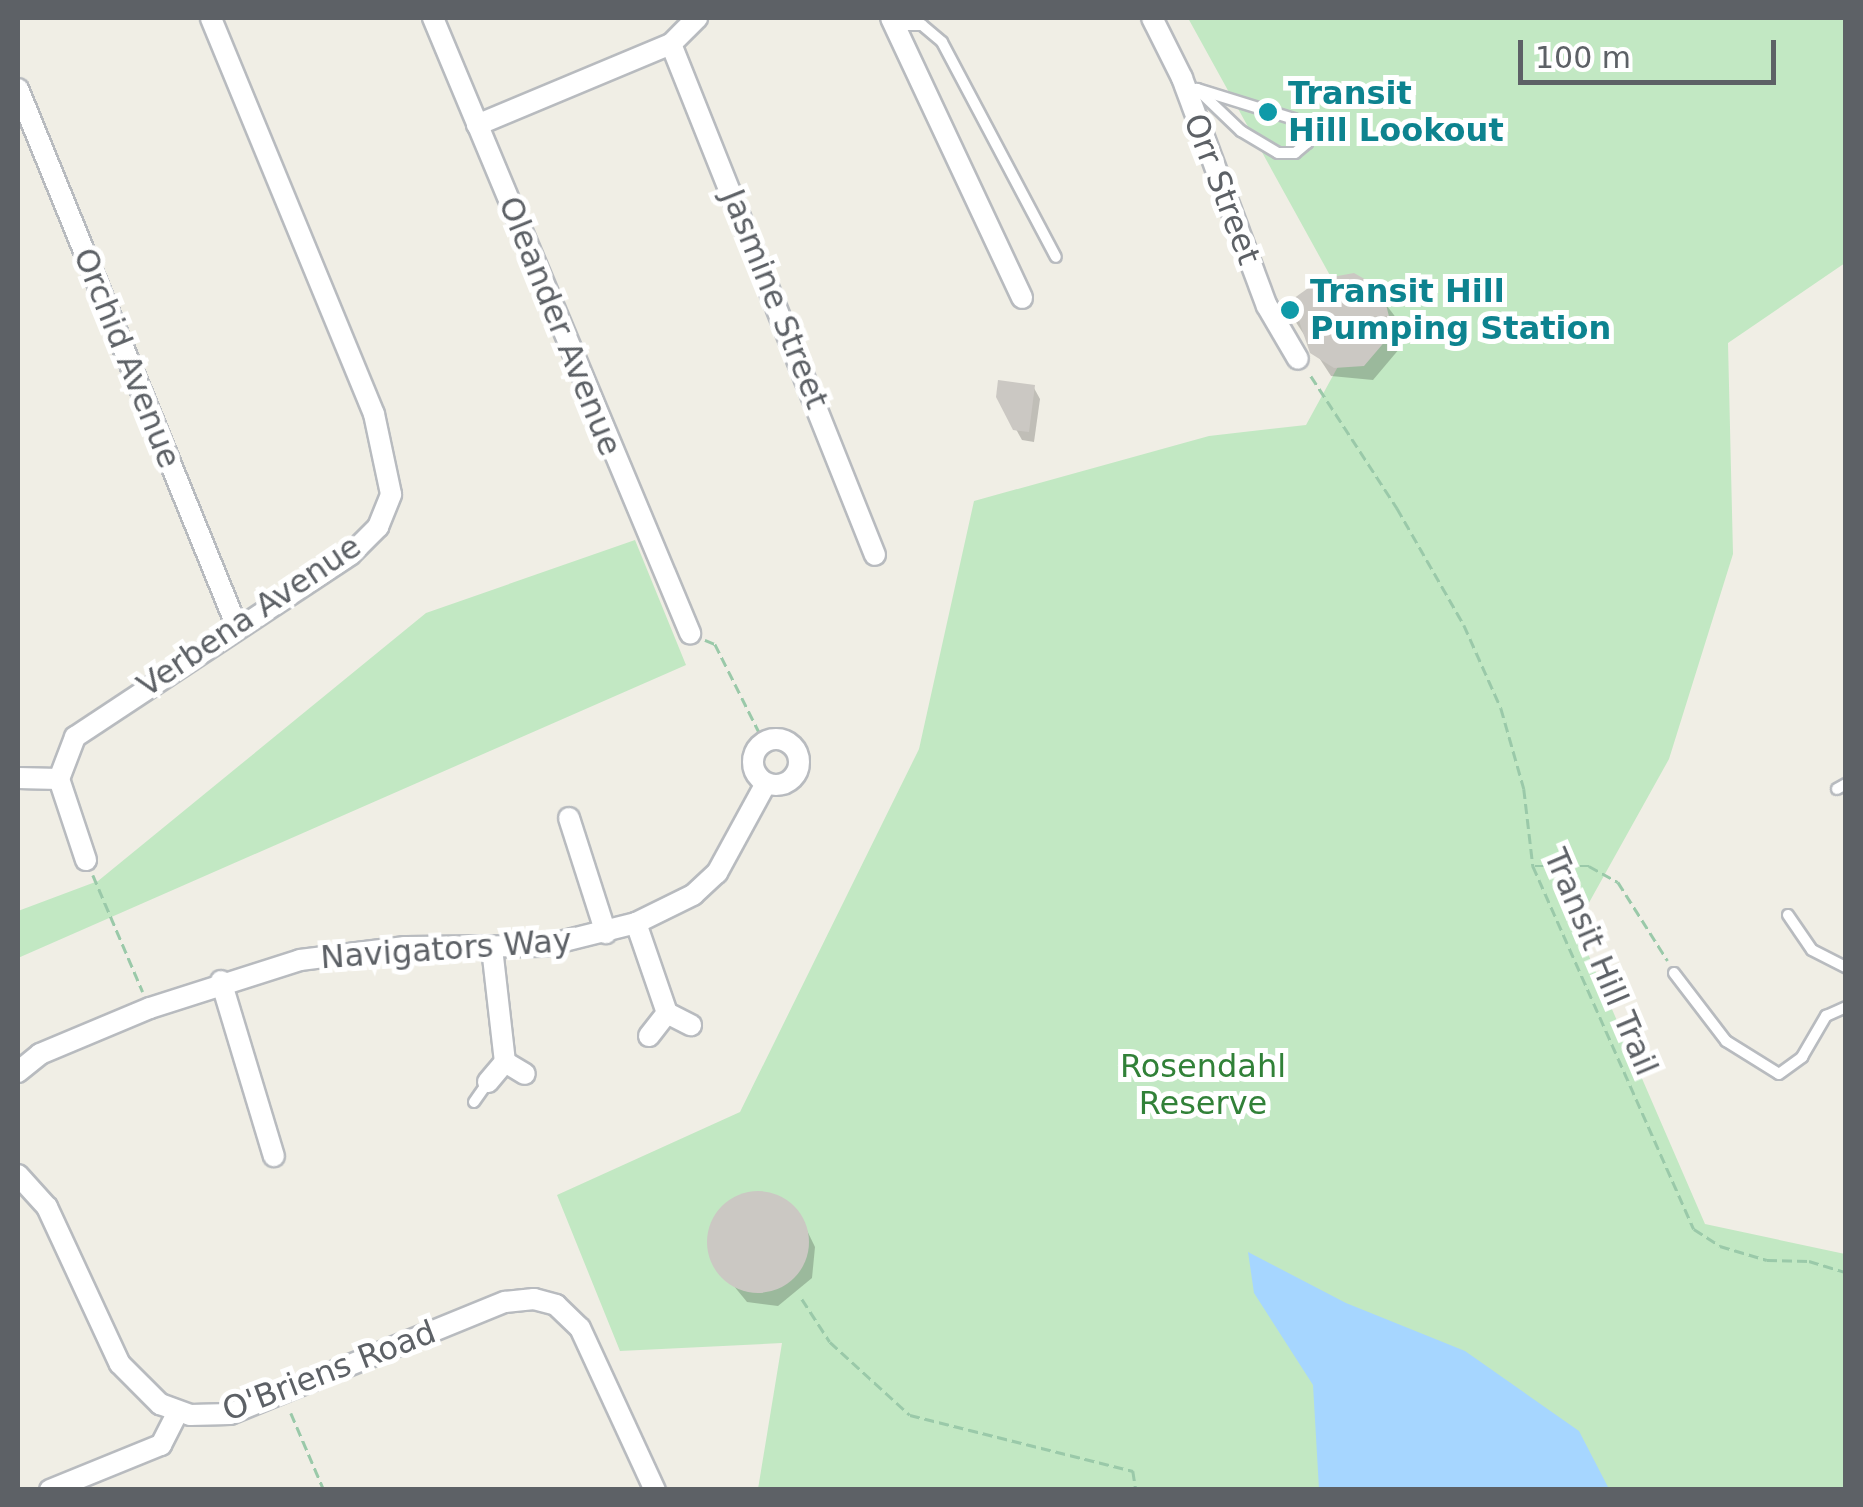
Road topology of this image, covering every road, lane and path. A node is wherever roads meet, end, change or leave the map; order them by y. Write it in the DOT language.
graph roads {
  1 [pos="211,18"];
  2 [pos="434,18"];
  3 [pos="697,18"];
  4 [pos="1152,18"];
  5 [pos="893,21"];
  6 [pos="671,44"];
  7 [pos="18,89"];
  8 [pos="1192,89"];
  9 [pos="477,126"];
  10 [pos="1056,257"];
  11 [pos="1022,298"];
  12 [pos="1298,359"];
  13 [pos="875,556"];
  14 [pos="238,628"];
  15 [pos="690,632"];
  16 [pos="764,742"];
  17 [pos="18,778"];
  18 [pos="59,780"];
  19 [pos="766,783"];
  20 [pos="569,818"];
  21 [pos="86,860"];
  22 [pos="1533,866"];
  23 [pos="1788,915"];
  24 [pos="636,923"];
  25 [pos="606,933"];
  26 [pos="492,948"];
  27 [pos="1846,968"];
  28 [pos="1674,973"];
  29 [pos="221,982"];
  30 [pos="1846,1007"];
  31 [pos="150,1008"];
  32 [pos="667,1013"];
  33 [pos="691,1025"];
  34 [pos="649,1036"];
  35 [pos="505,1062"];
  36 [pos="18,1072"];
  37 [pos="525,1074"];
  38 [pos="488,1082"];
  39 [pos="474,1102"];
  40 [pos="274,1156"];
  41 [pos="18,1175"];
  42 [pos="1846,1272"];
  43 [pos="802,1300"];
  44 [pos="283,1394"];
  45 [pos="178,1412"];
  46 [pos="50,1490"];
  47 [pos="324,1490"];
  48 [pos="655,1490"];
  49 [pos="1136,1490"];
  1 -- 14 [label="street, Verbena Avenue"];
  2 -- 9 [label="street, Oleander Avenue"];
  3 -- 6 [label="street"];
  4 -- 8 [label="street, Orr Street"];
  5 -- 10 [label="lane"];
  5 -- 11 [label="street"];
  6 -- 9 [label="street"];
  6 -- 13 [label="street, Jasmine Street"];
  7 -- 14 [label="street, Orchid Avenue"];
  8 -- 8 [label="lane"];
  8 -- 12 [label="street, Orr Street"];
  9 -- 15 [label="street, Oleander Avenue"];
  12 -- 22 [label="path, Transit Hill Trail"];
  14 -- 18 [label="street, Verbena Avenue"];
  15 -- 16 [label="path"];
  16 -- 19 [label="street"];
  16 -- 19 [label="street, Navigators Way"];
  17 -- 18 [label="street"];
  18 -- 21 [label="street"];
  19 -- 24 [label="street, Navigators Way"];
  20 -- 25 [label="street"];
  21 -- 31 [label="path"];
  22 -- 28 [label="path"];
  22 -- 42 [label="path, Transit Hill Trail"];
  23 -- 27 [label="lane"];
  24 -- 25 [label="street, Navigators Way"];
  24 -- 32 [label="street"];
  25 -- 26 [label="street, Navigators Way"];
  26 -- 29 [label="street, Navigators Way"];
  26 -- 35 [label="street"];
  28 -- 30 [label="lane"];
  29 -- 31 [label="street, Navigators Way"];
  29 -- 40 [label="street"];
  31 -- 36 [label="street, Navigators Way"];
  32 -- 33 [label="street"];
  32 -- 34 [label="street"];
  35 -- 37 [label="street"];
  35 -- 38 [label="street"];
  38 -- 39 [label="lane"];
  41 -- 45 [label="street, O'Briens Road"];
  43 -- 49 [label="path"];
  44 -- 45 [label="street, O'Briens Road"];
  44 -- 47 [label="path"];
  44 -- 48 [label="street, O'Briens Road"];
  45 -- 46 [label="street"];
}
